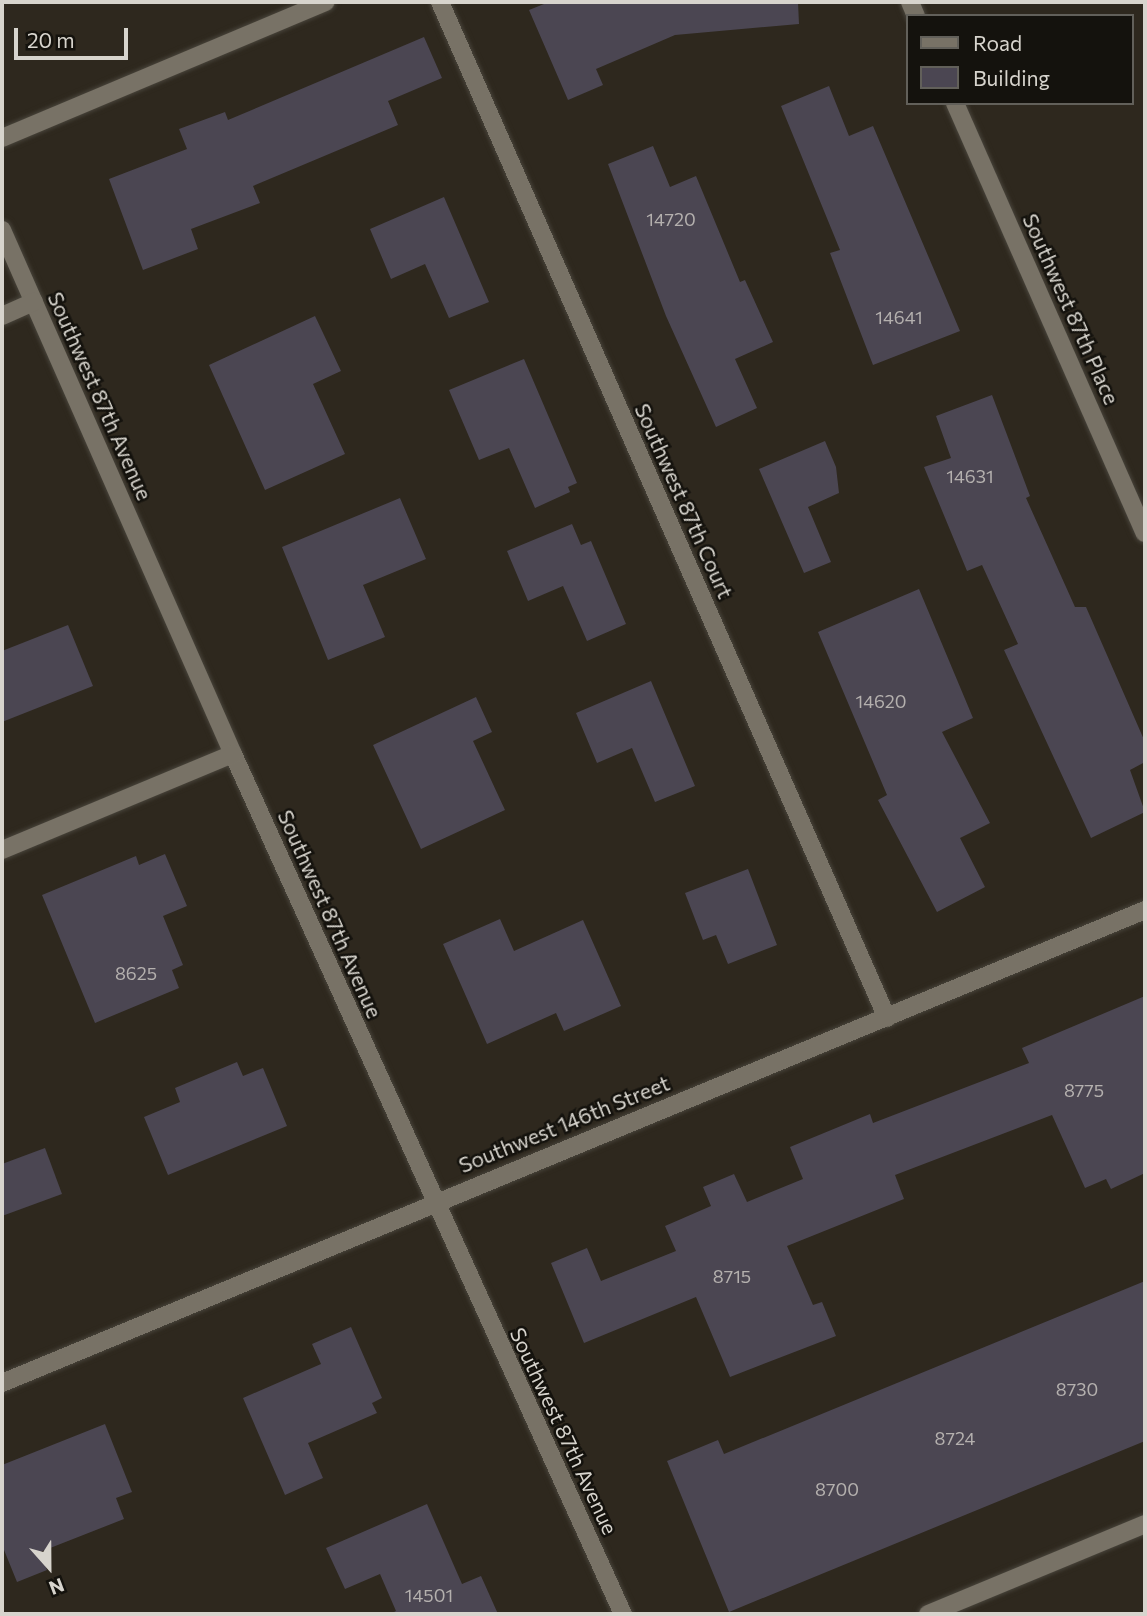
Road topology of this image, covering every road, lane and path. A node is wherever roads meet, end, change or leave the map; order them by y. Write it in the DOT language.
graph roads {
  1 [pos="326,2"];
  2 [pos="440,2"];
  3 [pos="956,105"];
  4 [pos="2,138"];
  5 [pos="2,230"];
  6 [pos="34,302"];
  7 [pos="2,316"];
  8 [pos="1145,533"];
  9 [pos="233,754"];
  10 [pos="2,850"];
  11 [pos="1145,910"];
  12 [pos="887,1018"];
  13 [pos="434,1202"];
  14 [pos="2,1383"];
  15 [pos="1145,1524"];
  16 [pos="623,1614"];
  17 [pos="928,1614"];
  1 -- 4 [label="street"];
  2 -- 12 [label="street, Southwest 87th Court"];
  3 -- 8 [label="street, Southwest 87th Place"];
  5 -- 6 [label="street, Southwest 87th Avenue"];
  6 -- 7 [label="street"];
  6 -- 9 [label="street, Southwest 87th Avenue"];
  9 -- 10 [label="street"];
  9 -- 13 [label="street, Southwest 87th Avenue"];
  11 -- 12 [label="street, Southwest 146th Street"];
  12 -- 13 [label="street, Southwest 146th Street"];
  13 -- 14 [label="street, Southwest 146th Street"];
  13 -- 16 [label="street, Southwest 87th Avenue"];
  15 -- 17 [label="street"];
}
